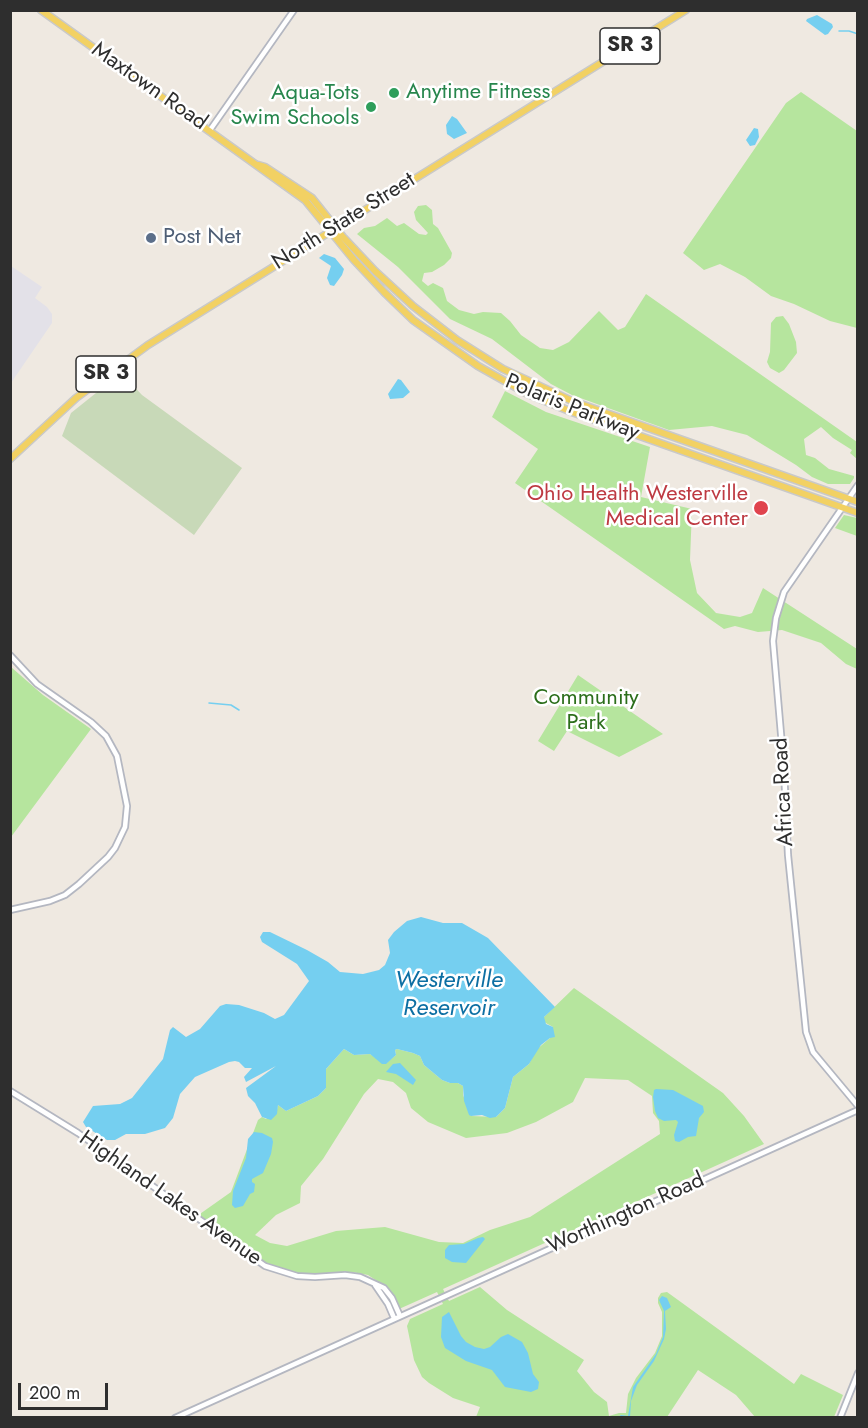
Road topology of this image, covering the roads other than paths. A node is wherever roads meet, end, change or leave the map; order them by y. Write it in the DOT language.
graph roads {
  1 [pos="40,10"];
  2 [pos="294,10"];
  3 [pos="686,10"];
  4 [pos="210,130"];
  5 [pos="275,176"];
  6 [pos="333,229"];
  7 [pos="14,452"];
  8 [pos="10,459"];
  9 [pos="858,485"];
  10 [pos="847,499"];
  11 [pos="858,502"];
  12 [pos="842,507"];
  13 [pos="858,513"];
  14 [pos="10,656"];
  15 [pos="10,910"];
  16 [pos="10,1091"];
  17 [pos="858,1108"];
  18 [pos="397,1317"];
  19 [pos="858,1373"];
  20 [pos="176,1418"];
  21 [pos="840,1418"];
  1 -- 4 [label="main road, Maxtown Road"];
  2 -- 4 [label="street"];
  3 -- 6 [label="main road, North State Street / SR 3"];
  4 -- 5 [label="main road, Maxtown Road"];
  5 -- 6 [label="main road, Maxtown Road"];
  5 -- 6 [label="main road, Maxtown Road"];
  6 -- 7 [label="main road, North State Street / SR 3"];
  6 -- 10 [label="main road, Polaris Parkway"];
  6 -- 12 [label="main road, Polaris Parkway"];
  7 -- 8 [label="main road, SR 3"];
  9 -- 10 [label="street, Africa Road"];
  10 -- 11 [label="main road, Polaris Parkway"];
  10 -- 12 [label="street, Africa Road"];
  12 -- 13 [label="main road, Polaris Parkway"];
  12 -- 17 [label="street, Africa Road"];
  14 -- 15 [label="street"];
  16 -- 18 [label="street, Highland Lakes Avenue"];
  17 -- 18 [label="street, Worthington Road"];
  18 -- 20 [label="street, Worthington Road"];
  19 -- 21 [label="street"];
}
